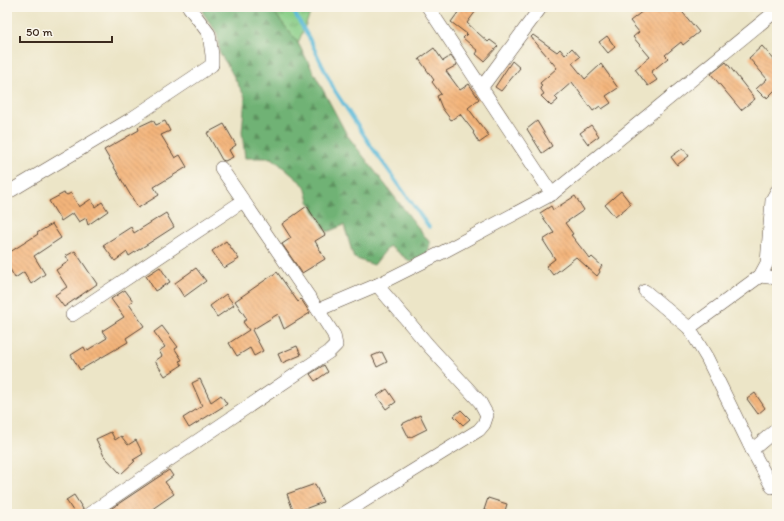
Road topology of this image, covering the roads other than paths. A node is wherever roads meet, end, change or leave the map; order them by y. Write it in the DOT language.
graph roads {
  1 [pos="189,7"];
  2 [pos="428,7"];
  3 [pos="541,7"];
  4 [pos="777,10"];
  5 [pos="482,87"];
  6 [pos="221,168"];
  7 [pos="777,191"];
  8 [pos="7,193"];
  9 [pos="552,194"];
  10 [pos="243,200"];
  11 [pos="760,276"];
  12 [pos="777,278"];
  13 [pos="376,285"];
  14 [pos="644,291"];
  15 [pos="318,310"];
  16 [pos="72,315"];
  17 [pos="690,328"];
  18 [pos="777,429"];
  19 [pos="752,450"];
  20 [pos="772,487"];
  21 [pos="89,514"];
  22 [pos="343,514"];
  1 -- 8 [label="street"];
  2 -- 5 [label="street"];
  3 -- 5 [label="street"];
  4 -- 9 [label="street"];
  5 -- 9 [label="street"];
  6 -- 10 [label="street"];
  7 -- 11 [label="street"];
  9 -- 13 [label="street"];
  10 -- 15 [label="street"];
  10 -- 16 [label="street"];
  11 -- 12 [label="street"];
  11 -- 17 [label="street"];
  13 -- 15 [label="street"];
  13 -- 22 [label="street"];
  14 -- 17 [label="street"];
  15 -- 21 [label="street"];
  17 -- 19 [label="street"];
  18 -- 19 [label="street"];
  19 -- 20 [label="street"];
}
